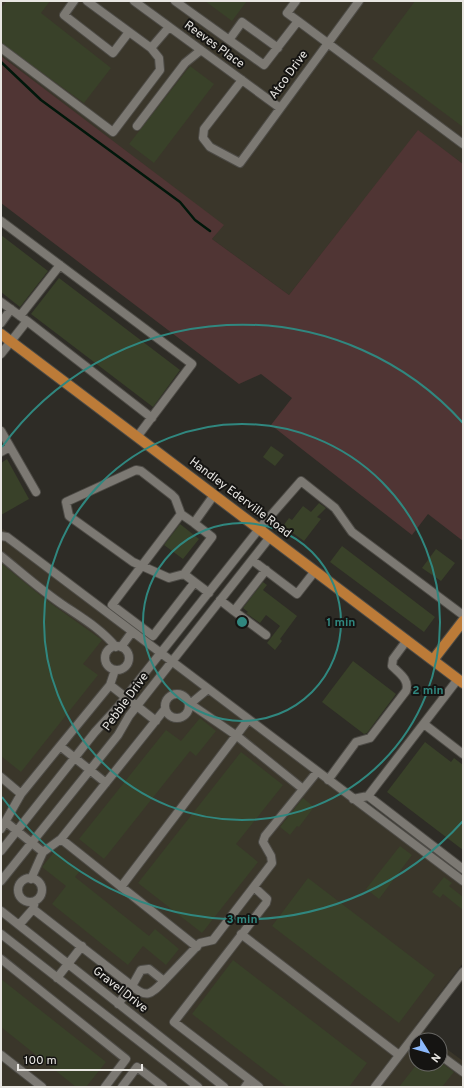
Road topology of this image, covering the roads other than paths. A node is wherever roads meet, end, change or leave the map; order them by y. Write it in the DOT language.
graph roads {
  1 [pos="74,1"];
  2 [pos="87,1"];
  3 [pos="134,1"];
  4 [pos="175,1"];
  5 [pos="296,1"];
  6 [pos="359,1"];
  7 [pos="145,4"];
  8 [pos="298,21"];
  9 [pos="169,27"];
  10 [pos="129,32"];
  11 [pos="229,40"];
  12 [pos="328,42"];
  13 [pos="1,48"];
  14 [pos="150,48"];
  15 [pos="278,48"];
  16 [pos="201,50"];
  17 [pos="242,80"];
  18 [pos="280,108"];
  19 [pos="137,126"];
  20 [pos="463,144"];
  21 [pos="1,221"];
  22 [pos="60,265"];
  23 [pos="1,302"];
  24 [pos="11,309"];
  25 [pos="24,318"];
  26 [pos="1,323"];
  27 [pos="1,334"];
  28 [pos="11,342"];
  29 [pos="1,354"];
  30 [pos="152,418"];
  31 [pos="1,431"];
  32 [pos="137,437"];
  33 [pos="10,447"];
  34 [pos="1,452"];
  35 [pos="36,492"];
  36 [pos="214,495"];
  37 [pos="181,514"];
  38 [pos="194,523"];
  39 [pos="259,529"];
  40 [pos="1,536"];
  41 [pos="270,537"];
  42 [pos="1,556"];
  43 [pos="252,560"];
  44 [pos="142,567"];
  45 [pos="227,570"];
  46 [pos="266,570"];
  47 [pos="315,571"];
  48 [pos="184,574"];
  49 [pos="238,578"];
  50 [pos="194,582"];
  51 [pos="208,593"];
  52 [pos="220,600"];
  53 [pos="198,606"];
  54 [pos="234,611"];
  55 [pos="209,614"];
  56 [pos="463,615"];
  57 [pos="463,621"];
  58 [pos="132,632"];
  59 [pos="266,634"];
  60 [pos="407,640"];
  61 [pos="119,647"];
  62 [pos="161,653"];
  63 [pos="433,660"];
  64 [pos="171,662"];
  65 [pos="115,670"];
  66 [pos="461,681"];
  67 [pos="110,685"];
  68 [pos="208,689"];
  69 [pos="126,698"];
  70 [pos="189,704"];
  71 [pos="136,706"];
  72 [pos="165,710"];
  73 [pos="156,720"];
  74 [pos="248,720"];
  75 [pos="424,724"];
  76 [pos="237,736"];
  77 [pos="60,746"];
  78 [pos="463,754"];
  79 [pos="74,758"];
  80 [pos="90,770"];
  81 [pos="317,772"];
  82 [pos="1,777"];
  83 [pos="328,780"];
  84 [pos="106,783"];
  85 [pos="304,788"];
  86 [pos="22,794"];
  87 [pos="368,796"];
  88 [pos="353,799"];
  89 [pos="6,822"];
  90 [pos="1,829"];
  91 [pos="16,831"];
  92 [pos="61,839"];
  93 [pos="32,842"];
  94 [pos="1,851"];
  95 [pos="43,852"];
  96 [pos="463,869"];
  97 [pos="31,879"];
  98 [pos="1,881"];
  99 [pos="463,881"];
  100 [pos="121,887"];
  101 [pos="254,887"];
  102 [pos="34,905"];
  103 [pos="1,911"];
  104 [pos="19,925"];
  105 [pos="1,934"];
  106 [pos="241,934"];
  107 [pos="82,946"];
  108 [pos="197,947"];
  109 [pos="1,959"];
  110 [pos="68,964"];
  111 [pos="463,972"];
  112 [pos="57,978"];
  113 [pos="164,981"];
  114 [pos="132,986"];
  115 [pos="118,1004"];
  116 [pos="422,1032"];
  117 [pos="408,1047"];
  118 [pos="1,1055"];
  119 [pos="400,1055"];
  120 [pos="448,1061"];
  121 [pos="463,1072"];
  122 [pos="248,1084"];
  123 [pos="42,1087"];
  124 [pos="105,1087"];
  125 [pos="122,1087"];
  126 [pos="163,1087"];
  127 [pos="198,1087"];
  128 [pos="224,1087"];
  129 [pos="259,1087"];
  130 [pos="375,1087"];
  1 -- 10 [label="street"];
  2 -- 10 [label="street"];
  3 -- 7 [label="street, Reeves Place"];
  4 -- 11 [label="street"];
  5 -- 8 [label="street"];
  6 -- 12 [label="street, Atco Drive"];
  7 -- 9 [label="street, Reeves Place"];
  8 -- 12 [label="street"];
  8 -- 15 [label="street"];
  9 -- 14 [label="street"];
  9 -- 16 [label="street, Reeves Place"];
  10 -- 14 [label="street"];
  11 -- 15 [label="street"];
  11 -- 15 [label="street"];
  12 -- 18 [label="street, Atco Drive"];
  12 -- 20 [label="street"];
  13 -- 14 [label="street"];
  16 -- 17 [label="street, Reeves Place"];
  16 -- 19 [label="street"];
  17 -- 18 [label="street, Reeves Place"];
  17 -- 18 [label="street, Atco Drive"];
  21 -- 22 [label="street"];
  22 -- 25 [label="street"];
  22 -- 30 [label="street"];
  23 -- 24 [label="street"];
  24 -- 25 [label="street"];
  24 -- 26 [label="street"];
  25 -- 28 [label="street"];
  25 -- 30 [label="street"];
  27 -- 28 [label="main road, Handley Ederville Road"];
  28 -- 29 [label="street"];
  28 -- 32 [label="main road, Handley Ederville Road"];
  30 -- 32 [label="street"];
  31 -- 33 [label="street"];
  32 -- 36 [label="main road, Handley Ederville Road"];
  33 -- 34 [label="street"];
  33 -- 35 [label="street"];
  36 -- 38 [label="street"];
  36 -- 39 [label="main road, Handley Ederville Road"];
  37 -- 38 [label="street"];
  37 -- 44 [label="street"];
  37 -- 44 [label="street"];
  38 -- 48 [label="street"];
  39 -- 41 [label="main road, Handley Ederville Road"];
  39 -- 45 [label="street, Pebble Drive"];
  39 -- 56 [label="street, Pebble Drive"];
  40 -- 58 [label="street"];
  41 -- 43 [label="street, Pebble Drive"];
  41 -- 47 [label="main road, Handley Ederville Road"];
  42 -- 61 [label="street"];
  43 -- 46 [label="street"];
  43 -- 49 [label="street, Pebble Drive"];
  44 -- 48 [label="street"];
  44 -- 50 [label="street"];
  45 -- 49 [label="street"];
  45 -- 51 [label="street, Pebble Drive"];
  46 -- 47 [label="street"];
  46 -- 54 [label="street"];
  47 -- 60 [label="main road, Handley Ederville Road"];
  48 -- 50 [label="street"];
  49 -- 52 [label="street, Pebble Drive"];
  50 -- 51 [label="street"];
  51 -- 53 [label="street, Pebble Drive"];
  52 -- 54 [label="street"];
  52 -- 55 [label="street, Pebble Drive"];
  53 -- 55 [label="street"];
  53 -- 62 [label="street, Pebble Drive"];
  54 -- 59 [label="street"];
  55 -- 64 [label="street, Pebble Drive"];
  57 -- 63 [label="main road"];
  58 -- 61 [label="street"];
  58 -- 62 [label="street"];
  60 -- 63 [label="main road, Handley Ederville Road"];
  60 -- 83 [label="street"];
  61 -- 65 [label="street"];
  61 -- 65 [label="street"];
  62 -- 64 [label="street"];
  62 -- 69 [label="street, Pebble Drive"];
  63 -- 66 [label="main road, Handley Ederville Road"];
  64 -- 68 [label="street"];
  64 -- 71 [label="street, Pebble Drive"];
  65 -- 67 [label="street"];
  66 -- 75 [label="street"];
  67 -- 69 [label="street"];
  67 -- 77 [label="street"];
  68 -- 70 [label="street"];
  68 -- 74 [label="street"];
  69 -- 71 [label="street"];
  69 -- 79 [label="street, Pebble Drive"];
  70 -- 72 [label="street"];
  70 -- 72 [label="street"];
  70 -- 76 [label="street"];
  71 -- 73 [label="street"];
  71 -- 80 [label="street, Pebble Drive"];
  72 -- 73 [label="street"];
  73 -- 84 [label="street"];
  74 -- 76 [label="street"];
  74 -- 81 [label="street"];
  75 -- 78 [label="street"];
  75 -- 87 [label="street"];
  76 -- 85 [label="street"];
  76 -- 100 [label="street"];
  77 -- 79 [label="street"];
  77 -- 86 [label="street"];
  79 -- 80 [label="street"];
  79 -- 91 [label="street, Pebble Drive"];
  80 -- 84 [label="street"];
  80 -- 93 [label="street, Pebble Drive"];
  81 -- 83 [label="street"];
  81 -- 85 [label="street"];
  82 -- 86 [label="street"];
  83 -- 88 [label="street"];
  84 -- 92 [label="street"];
  85 -- 101 [label="street"];
  86 -- 89 [label="street"];
  87 -- 88 [label="street"];
  87 -- 96 [label="street"];
  88 -- 99 [label="street"];
  89 -- 90 [label="street"];
  89 -- 91 [label="street"];
  91 -- 93 [label="street"];
  91 -- 94 [label="street, Pebble Drive"];
  92 -- 95 [label="street"];
  92 -- 100 [label="street"];
  93 -- 95 [label="street"];
  93 -- 98 [label="street, Pebble Drive"];
  95 -- 97 [label="street"];
  97 -- 102 [label="street"];
  97 -- 102 [label="street"];
  100 -- 108 [label="street"];
  101 -- 106 [label="street"];
  101 -- 108 [label="street"];
  102 -- 104 [label="street"];
  102 -- 107 [label="street"];
  103 -- 104 [label="street, Gravel Drive"];
  104 -- 110 [label="street, Gravel Drive"];
  105 -- 112 [label="street"];
  106 -- 119 [label="street"];
  106 -- 122 [label="street"];
  107 -- 110 [label="street"];
  107 -- 114 [label="street"];
  108 -- 113 [label="street"];
  109 -- 124 [label="street"];
  110 -- 112 [label="street"];
  110 -- 115 [label="street, Gravel Drive"];
  111 -- 116 [label="street"];
  112 -- 127 [label="street"];
  113 -- 114 [label="street"];
  113 -- 114 [label="street"];
  114 -- 115 [label="street"];
  115 -- 128 [label="street, Gravel Drive"];
  117 -- 119 [label="street"];
  118 -- 123 [label="street"];
  119 -- 130 [label="street"];
  120 -- 121 [label="street"];
  122 -- 129 [label="street"];
  125 -- 126 [label="street"];
}
